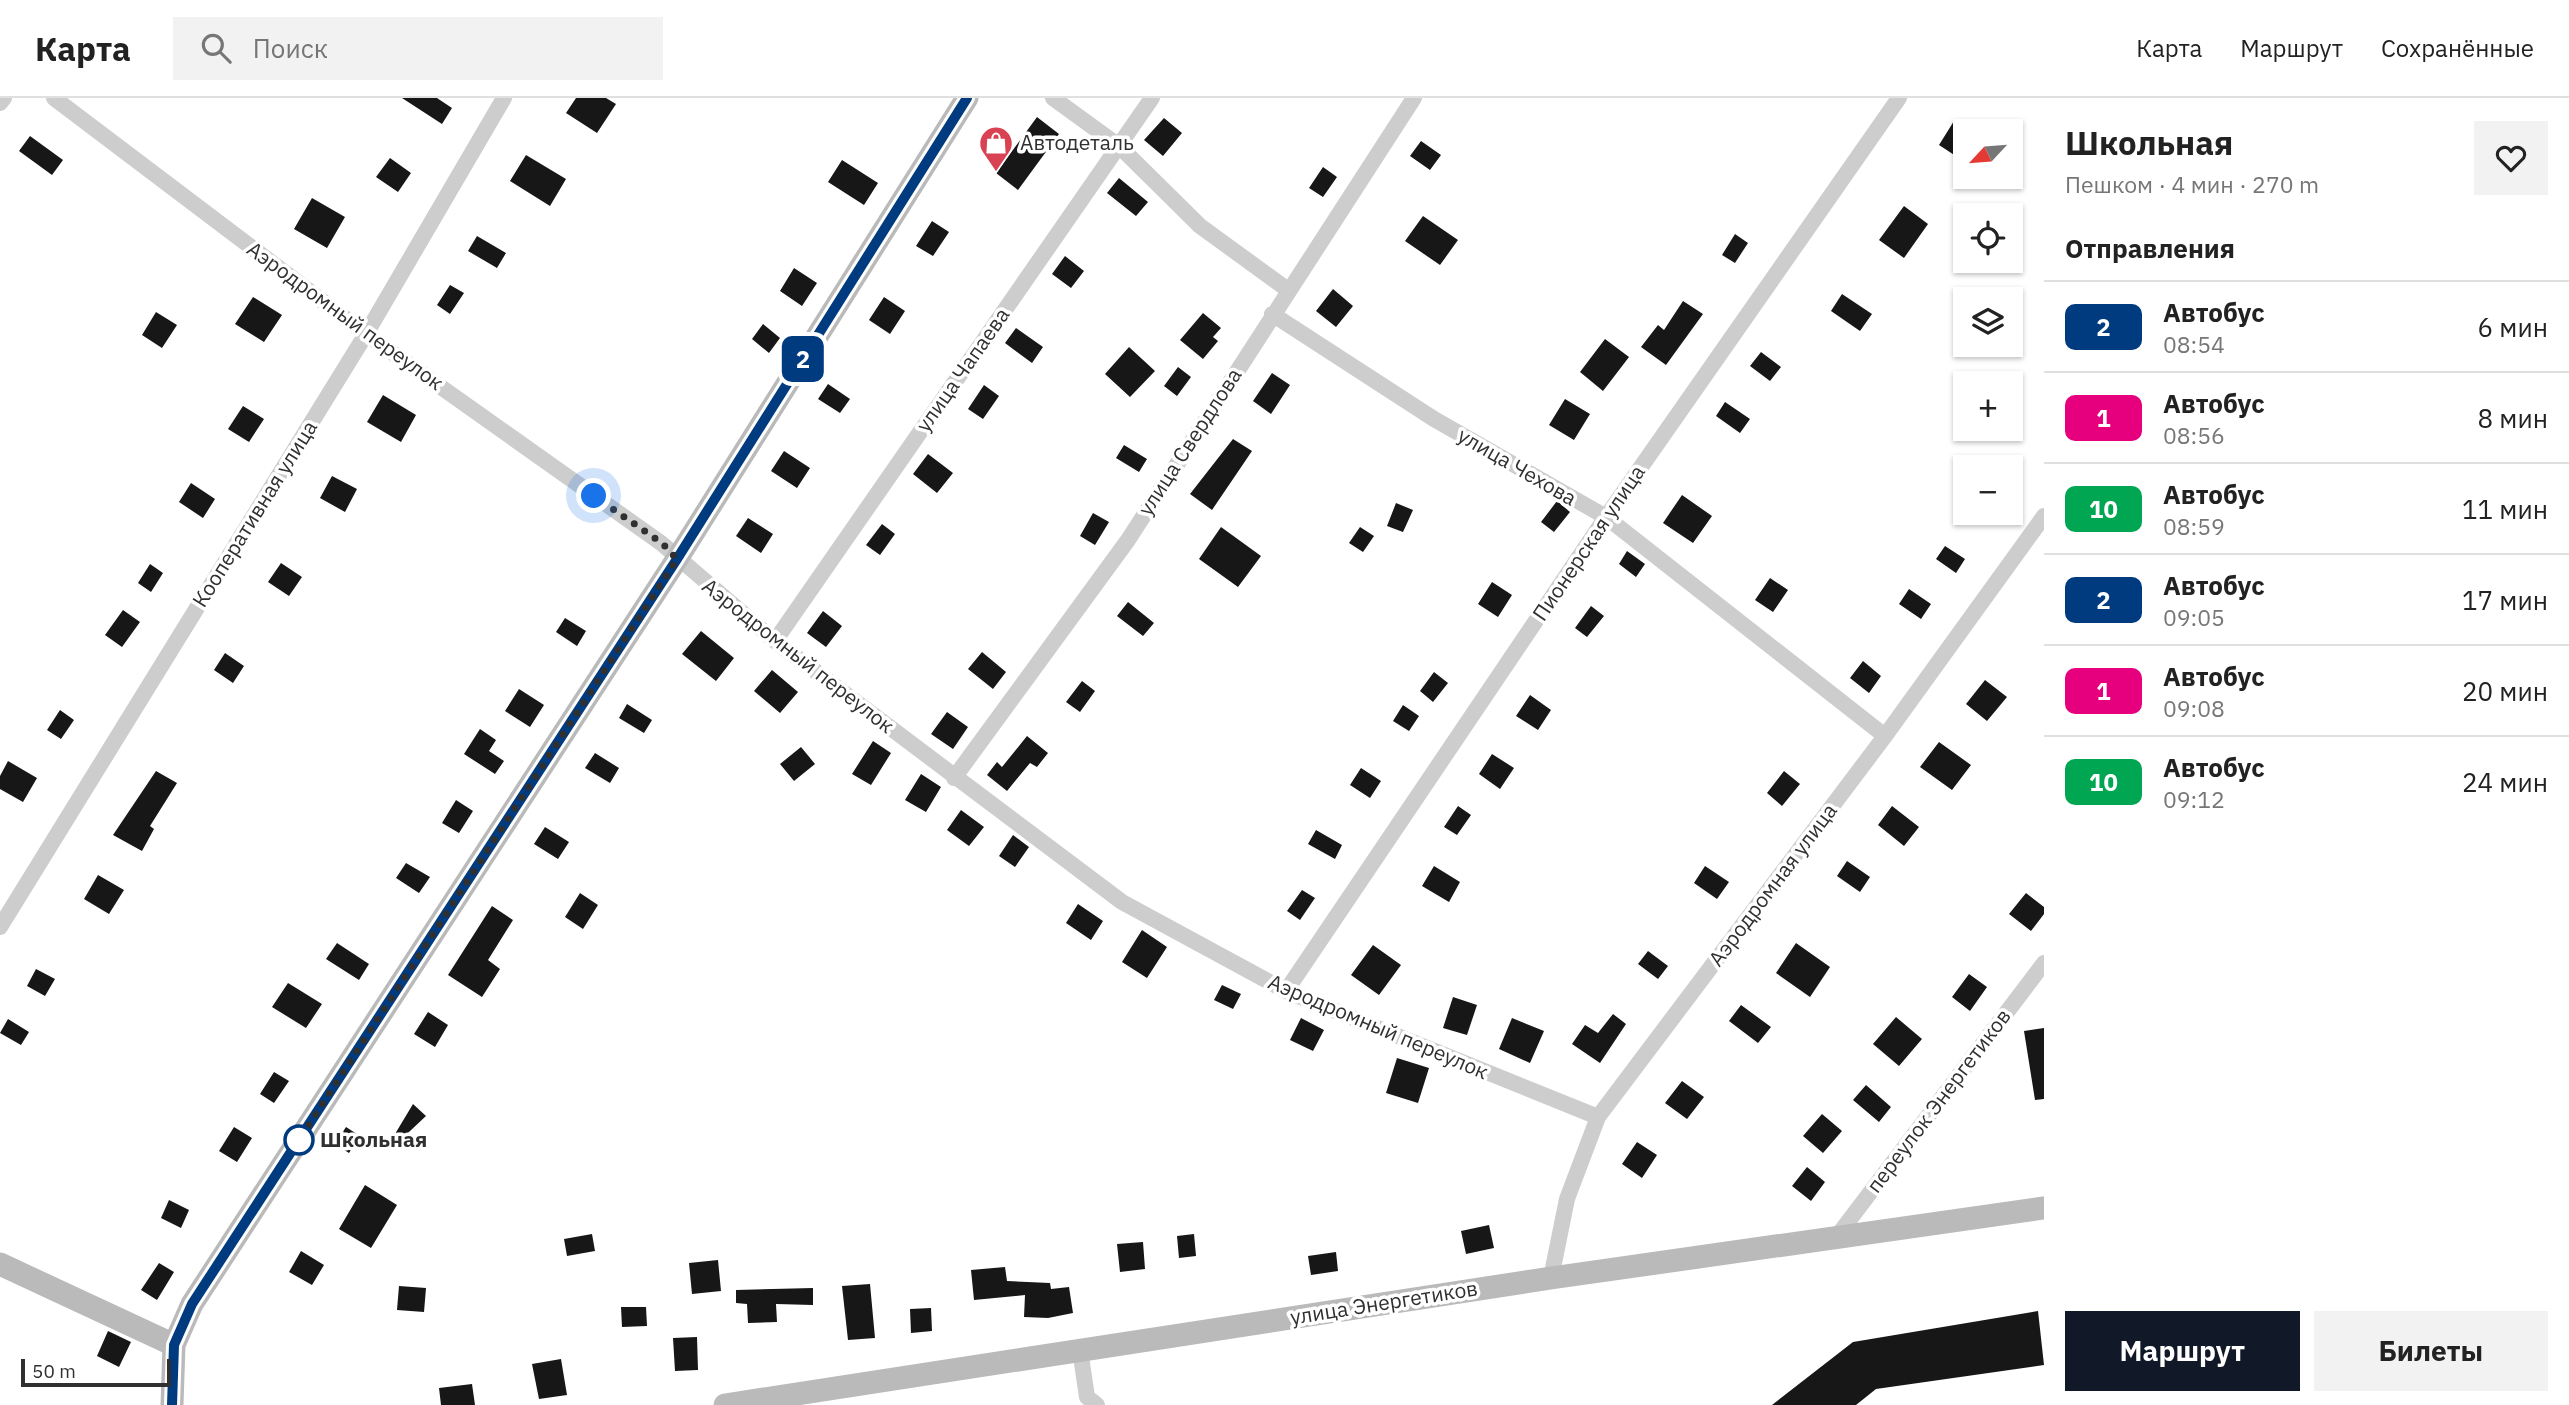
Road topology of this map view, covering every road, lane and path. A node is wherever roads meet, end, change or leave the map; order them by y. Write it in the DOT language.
graph roads {
  1 [pos="4,98"];
  2 [pos="54,98"];
  3 [pos="504,98"];
  4 [pos="967,98"];
  5 [pos="1053,98"];
  6 [pos="1152,98"];
  7 [pos="1414,98"];
  8 [pos="1899,98"];
  9 [pos="0,103"];
  10 [pos="1119,146"];
  11 [pos="1288,290"];
  12 [pos="1272,314"];
  13 [pos="366,334"];
  14 [pos="2044,516"];
  15 [pos="1606,517"];
  16 [pos="677,559"];
  17 [pos="775,641"];
  18 [pos="1885,736"];
  19 [pos="954,778"];
  20 [pos="0,927"];
  21 [pos="2044,963"];
  22 [pos="1286,991"];
  23 [pos="1598,1117"];
  24 [pos="2044,1208"];
  25 [pos="1835,1239"];
  26 [pos="0,1264"];
  27 [pos="1551,1278"];
  28 [pos="174,1345"];
  29 [pos="1080,1350"];
  30 [pos="172,1405"];
  31 [pos="725,1405"];
  32 [pos="1097,1405"];
  1 -- 9 [label="street"];
  2 -- 13 [label="street, Аэродромный переулок"];
  3 -- 13 [label="street, Кооперативная улица"];
  4 -- 16 [label="main road"];
  5 -- 10 [label="street"];
  6 -- 10 [label="street, улица Чапаева"];
  7 -- 11 [label="street, улица Свердлова"];
  8 -- 15 [label="street, Пионерская улица"];
  10 -- 11 [label="street"];
  10 -- 17 [label="street, улица Чапаева"];
  11 -- 12 [label="street, улица Свердлова"];
  12 -- 15 [label="street, улица Чехова"];
  12 -- 19 [label="street, улица Свердлова"];
  13 -- 16 [label="street, Аэродромный переулок"];
  13 -- 20 [label="street, Кооперативная улица"];
  14 -- 18 [label="street, Аэродромная улица"];
  15 -- 18 [label="street, улица Чехова"];
  15 -- 22 [label="street, Пионерская улица"];
  16 -- 17 [label="street, Аэродромный переулок"];
  16 -- 28 [label="main road"];
  17 -- 19 [label="street, Аэродромный переулок"];
  18 -- 23 [label="street, Аэродромная улица"];
  19 -- 22 [label="street, Аэродромный переулок"];
  21 -- 25 [label="street, переулок Энергетиков"];
  22 -- 23 [label="street, Аэродромный переулок"];
  23 -- 27 [label="street, Аэродромная улица"];
  24 -- 25 [label="main road, улица Энергетиков"];
  25 -- 27 [label="main road, улица Энергетиков"];
  26 -- 28 [label="main road"];
  27 -- 29 [label="main road, улица Энергетиков"];
  28 -- 30 [label="main road"];
  29 -- 31 [label="main road, улица Энергетиков"];
  29 -- 32 [label="street"];
}
